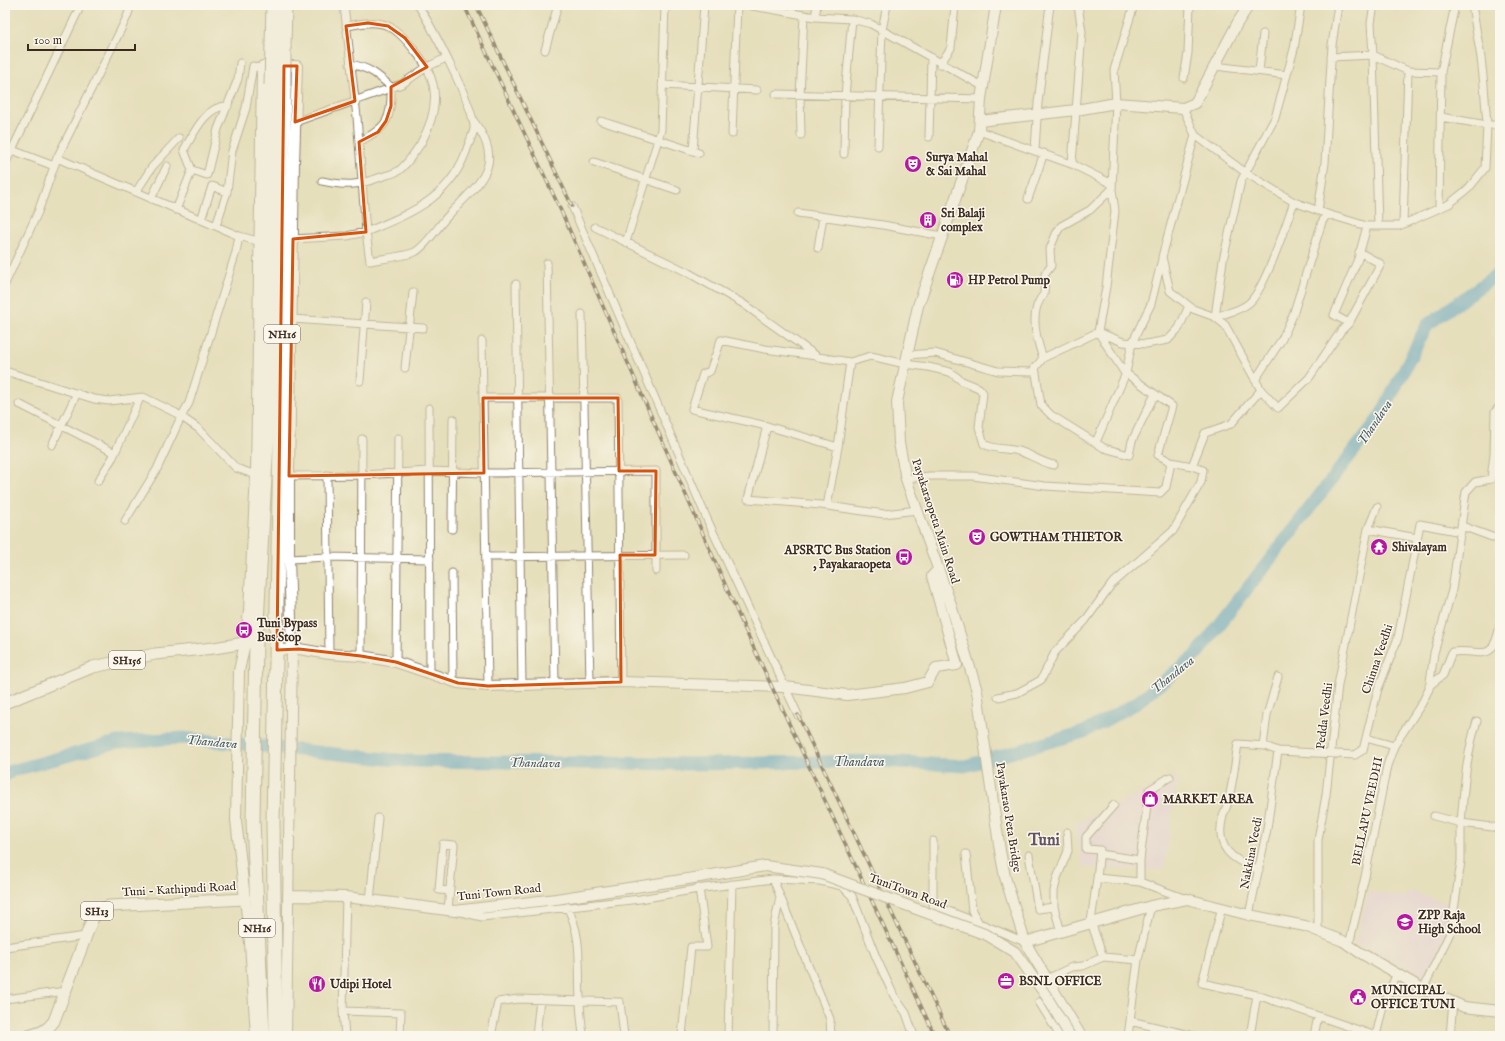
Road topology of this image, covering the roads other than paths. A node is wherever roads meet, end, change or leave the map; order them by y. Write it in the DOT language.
graph roads {
  1 [pos="81,5"];
  2 [pos="131,5"];
  3 [pos="273,5"];
  4 [pos="285,5"];
  5 [pos="344,5"];
  6 [pos="418,5"];
  7 [pos="558,5"];
  8 [pos="704,5"];
  9 [pos="737,5"];
  10 [pos="747,5"];
  11 [pos="817,5"];
  12 [pos="887,5"];
  13 [pos="955,5"];
  14 [pos="996,5"];
  15 [pos="1050,5"];
  16 [pos="1078,5"];
  17 [pos="1134,5"];
  18 [pos="1190,5"];
  19 [pos="1249,5"];
  20 [pos="1301,5"];
  21 [pos="1338,5"];
  22 [pos="1374,5"];
  23 [pos="1454,5"];
  24 [pos="1472,5"];
  25 [pos="665,6"];
  26 [pos="784,8"];
  27 [pos="804,15"];
  28 [pos="815,18"];
  29 [pos="852,19"];
  30 [pos="346,26"];
  31 [pos="882,30"];
  32 [pos="1263,34"];
  33 [pos="278,46"];
  34 [pos="545,50"];
  35 [pos="1373,55"];
  36 [pos="1331,57"];
  37 [pos="446,58"];
  38 [pos="931,58"];
  39 [pos="240,63"];
  40 [pos="350,64"];
  41 [pos="940,64"];
  42 [pos="1215,66"];
  43 [pos="427,67"];
  44 [pos="262,69"];
  45 [pos="1259,71"];
  46 [pos="1408,71"];
  47 [pos="1441,72"];
  48 [pos="1287,75"];
  49 [pos="1184,78"];
  50 [pos="662,85"];
  51 [pos="277,86"];
  52 [pos="391,87"];
  53 [pos="698,87"];
  54 [pos="984,87"];
  55 [pos="734,88"];
  56 [pos="757,90"];
  57 [pos="776,94"];
  58 [pos="800,95"];
  59 [pos="845,96"];
  60 [pos="880,97"];
  61 [pos="930,99"];
  62 [pos="981,99"];
  63 [pos="355,101"];
  64 [pos="1116,103"];
  65 [pos="228,106"];
  66 [pos="1183,108"];
  67 [pos="1076,110"];
  68 [pos="1038,115"];
  69 [pos="1441,117"];
  70 [pos="472,119"];
  71 [pos="602,121"];
  72 [pos="295,122"];
  73 [pos="1487,125"];
  74 [pos="1500,125"];
  75 [pos="979,126"];
  76 [pos="732,134"];
  77 [pos="801,135"];
  78 [pos="1195,135"];
  79 [pos="929,137"];
  80 [pos="179,138"];
  81 [pos="657,140"];
  82 [pos="358,142"];
  83 [pos="878,146"];
  84 [pos="12,150"];
  85 [pos="1035,150"];
  86 [pos="1044,153"];
  87 [pos="844,154"];
  88 [pos="56,158"];
  89 [pos="594,162"];
  90 [pos="5,164"];
  91 [pos="1072,164"];
  92 [pos="54,166"];
  93 [pos="167,166"];
  94 [pos="192,170"];
  95 [pos="1246,173"];
  96 [pos="207,175"];
  97 [pos="645,180"];
  98 [pos="322,181"];
  99 [pos="362,184"];
  100 [pos="212,186"];
  101 [pos="1112,187"];
  102 [pos="677,190"];
  103 [pos="136,192"];
  104 [pos="227,192"];
  105 [pos="152,199"];
  106 [pos="1028,199"];
  107 [pos="1294,202"];
  108 [pos="572,206"];
  109 [pos="1439,208"];
  110 [pos="176,210"];
  111 [pos="1318,211"];
  112 [pos="798,213"];
  113 [pos="1327,214"];
  114 [pos="823,217"];
  115 [pos="201,220"];
  116 [pos="1403,224"];
  117 [pos="216,226"];
  118 [pos="1367,226"];
  119 [pos="1378,226"];
  120 [pos="595,228"];
  121 [pos="366,232"];
  122 [pos="239,236"];
  123 [pos="942,236"];
  124 [pos="293,239"];
  125 [pos="261,242"];
  126 [pos="626,242"];
  127 [pos="818,248"];
  128 [pos="1359,252"];
  129 [pos="1162,257"];
  130 [pos="547,263"];
  131 [pos="5,284"];
  132 [pos="516,284"];
  133 [pos="413,292"];
  134 [pos="366,302"];
  135 [pos="1189,306"];
  136 [pos="582,314"];
  137 [pos="1215,317"];
  138 [pos="292,319"];
  139 [pos="1349,322"];
  140 [pos="364,323"];
  141 [pos="410,327"];
  142 [pos="423,328"];
  143 [pos="1098,332"];
  144 [pos="482,341"];
  145 [pos="1132,342"];
  146 [pos="818,357"];
  147 [pos="1043,358"];
  148 [pos="906,360"];
  149 [pos="850,362"];
  150 [pos="1036,367"];
  151 [pos="406,368"];
  152 [pos="5,371"];
  153 [pos="1126,373"];
  154 [pos="1254,380"];
  155 [pos="360,382"];
  156 [pos="1261,390"];
  157 [pos="77,393"];
  158 [pos="1155,394"];
  159 [pos="140,398"];
  160 [pos="483,398"];
  161 [pos="517,398"];
  162 [pos="550,398"];
  163 [pos="583,398"];
  164 [pos="19,404"];
  165 [pos="1500,406"];
  166 [pos="429,408"];
  167 [pos="181,416"];
  168 [pos="454,419"];
  169 [pos="62,426"];
  170 [pos="766,426"];
  171 [pos="398,438"];
  172 [pos="362,439"];
  173 [pos="1096,442"];
  174 [pos="52,445"];
  175 [pos="838,447"];
  176 [pos="115,453"];
  177 [pos="1171,462"];
  178 [pos="1054,465"];
  179 [pos="1192,466"];
  180 [pos="619,471"];
  181 [pos="430,472"];
  182 [pos="452,472"];
  183 [pos="551,472"];
  184 [pos="585,472"];
  185 [pos="398,473"];
  186 [pos="484,473"];
  187 [pos="519,473"];
  188 [pos="256,475"];
  189 [pos="327,475"];
  190 [pos="362,475"];
  191 [pos="289,476"];
  192 [pos="906,479"];
  193 [pos="98,481"];
  194 [pos="827,506"];
  195 [pos="1377,507"];
  196 [pos="917,510"];
  197 [pos="125,521"];
  198 [pos="452,529"];
  199 [pos="1368,529"];
  200 [pos="1461,529"];
  201 [pos="1417,538"];
  202 [pos="1500,540"];
  203 [pos="655,555"];
  204 [pos="684,555"];
  205 [pos="553,556"];
  206 [pos="587,556"];
  207 [pos="620,556"];
  208 [pos="328,557"];
  209 [pos="486,557"];
  210 [pos="520,557"];
  211 [pos="362,558"];
  212 [pos="289,559"];
  213 [pos="397,559"];
  214 [pos="430,559"];
  215 [pos="938,570"];
  216 [pos="656,571"];
  217 [pos="452,573"];
  218 [pos="1500,626"];
  219 [pos="251,642"];
  220 [pos="1498,642"];
  221 [pos="292,649"];
  222 [pos="277,650"];
  223 [pos="329,654"];
  224 [pos="361,656"];
  225 [pos="396,662"];
  226 [pos="430,673"];
  227 [pos="1278,677"];
  228 [pos="453,681"];
  229 [pos="590,682"];
  230 [pos="621,682"];
  231 [pos="555,683"];
  232 [pos="522,685"];
  233 [pos="488,686"];
  234 [pos="1429,686"];
  235 [pos="784,687"];
  236 [pos="977,694"];
  237 [pos="998,697"];
  238 [pos="5,703"];
  239 [pos="798,715"];
  240 [pos="1477,721"];
  241 [pos="1366,738"];
  242 [pos="1263,746"];
  243 [pos="1394,746"];
  244 [pos="1278,751"];
  245 [pos="1330,754"];
  246 [pos="1170,777"];
  247 [pos="1114,805"];
  248 [pos="1434,816"];
  249 [pos="378,818"];
  250 [pos="1461,823"];
  251 [pos="1500,828"];
  252 [pos="1067,832"];
  253 [pos="933,841"];
  254 [pos="966,854"];
  255 [pos="1100,854"];
  256 [pos="1028,855"];
  257 [pos="1140,860"];
  258 [pos="1259,870"];
  259 [pos="1097,878"];
  260 [pos="688,879"];
  261 [pos="773,879"];
  262 [pos="1140,882"];
  263 [pos="732,884"];
  264 [pos="700,888"];
  265 [pos="450,891"];
  266 [pos="288,896"];
  267 [pos="346,897"];
  268 [pos="780,897"];
  269 [pos="1187,899"];
  270 [pos="245,900"];
  271 [pos="370,901"];
  272 [pos="1152,906"];
  273 [pos="567,907"];
  274 [pos="1054,907"];
  275 [pos="1222,907"];
  276 [pos="452,911"];
  277 [pos="1249,915"];
  278 [pos="1091,922"];
  279 [pos="979,923"];
  280 [pos="1061,932"];
  281 [pos="1318,932"];
  282 [pos="86,936"];
  283 [pos="1025,942"];
  284 [pos="1349,946"];
  285 [pos="5,947"];
  286 [pos="1103,958"];
  287 [pos="1138,960"];
  288 [pos="1397,973"];
  289 [pos="1047,979"];
  290 [pos="1423,989"];
  291 [pos="66,991"];
  292 [pos="1257,995"];
  293 [pos="5,999"];
  294 [pos="540,999"];
  295 [pos="580,999"];
  296 [pos="1039,1002"];
  297 [pos="1453,1002"];
  298 [pos="343,1010"];
  299 [pos="1500,1010"];
  300 [pos="1500,1015"];
  301 [pos="1318,1016"];
  302 [pos="1130,1021"];
  303 [pos="28,1036"];
  304 [pos="256,1036"];
  305 [pos="263,1036"];
  306 [pos="276,1036"];
  307 [pos="286,1036"];
  308 [pos="345,1036"];
  309 [pos="400,1036"];
  310 [pos="491,1036"];
  311 [pos="536,1036"];
  312 [pos="583,1036"];
  313 [pos="624,1036"];
  314 [pos="682,1036"];
  315 [pos="728,1036"];
  316 [pos="773,1036"];
  317 [pos="831,1036"];
  318 [pos="914,1036"];
  319 [pos="1060,1036"];
  320 [pos="1070,1036"];
  321 [pos="1081,1036"];
  322 [pos="1128,1036"];
  323 [pos="1194,1036"];
  324 [pos="1250,1036"];
  325 [pos="1314,1036"];
  326 [pos="1376,1036"];
  327 [pos="1450,1036"];
  1 -- 84 [label="street"];
  2 -- 88 [label="street"];
  3 -- 33 [label="highway, NH16"];
  4 -- 33 [label="highway, NH16"];
  5 -- 30 [label="street"];
  6 -- 37 [label="street"];
  7 -- 34 [label="street"];
  8 -- 53 [label="street"];
  9 -- 55 [label="street"];
  10 -- 26 [label="street"];
  11 -- 28 [label="street"];
  12 -- 31 [label="street"];
  13 -- 41 [label="street"];
  14 -- 54 [label="street, Payakaraopeta Main Road"];
  15 -- 68 [label="street"];
  16 -- 67 [label="street"];
  17 -- 64 [label="street"];
  18 -- 49 [label="street"];
  19 -- 42 [label="street"];
  20 -- 48 [label="street"];
  21 -- 36 [label="street"];
  22 -- 35 [label="street"];
  23 -- 47 [label="street"];
  24 -- 73 [label="street"];
  25 -- 50 [label="street"];
  26 -- 27 [label="street"];
  27 -- 28 [label="street"];
  27 -- 58 [label="street"];
  28 -- 29 [label="street"];
  29 -- 31 [label="street"];
  29 -- 59 [label="street"];
  30 -- 40 [label="street"];
  30 -- 43 [label="street"];
  31 -- 38 [label="street"];
  31 -- 60 [label="street"];
  32 -- 45 [label="street"];
  33 -- 51 [label="highway, NH16, bridge"];
  35 -- 36 [label="street"];
  35 -- 46 [label="street"];
  35 -- 119 [label="street"];
  36 -- 111 [label="street"];
  37 -- 43 [label="street"];
  37 -- 70 [label="street"];
  38 -- 41 [label="street"];
  38 -- 61 [label="street"];
  39 -- 65 [label="street"];
  40 -- 52 [label="street"];
  40 -- 63 [label="street"];
  41 -- 54 [label="street"];
  42 -- 45 [label="street"];
  42 -- 66 [label="street"];
  43 -- 52 [label="street"];
  43 -- 99 [label="street"];
  44 -- 72 [label="street"];
  44 -- 104 [label="street"];
  44 -- 125 [label="street"];
  45 -- 48 [label="street"];
  46 -- 47 [label="street"];
  46 -- 116 [label="street"];
  47 -- 69 [label="street"];
  48 -- 95 [label="street"];
  50 -- 53 [label="street"];
  50 -- 81 [label="street"];
  51 -- 219 [label="highway, NH16"];
  51 -- 222 [label="highway, NH16"];
  52 -- 63 [label="street"];
  52 -- 82 [label="street"];
  53 -- 55 [label="street"];
  53 -- 81 [label="street"];
  54 -- 62 [label="street, Payakaraopeta Main Road"];
  55 -- 56 [label="street"];
  55 -- 76 [label="street"];
  57 -- 58 [label="street"];
  58 -- 59 [label="street"];
  58 -- 77 [label="street"];
  59 -- 60 [label="street"];
  59 -- 87 [label="street"];
  60 -- 61 [label="street"];
  60 -- 83 [label="street"];
  61 -- 62 [label="street"];
  61 -- 79 [label="street"];
  62 -- 75 [label="street, Payakaraopeta Main Road"];
  63 -- 72 [label="street"];
  63 -- 82 [label="street"];
  64 -- 66 [label="street"];
  64 -- 67 [label="street"];
  64 -- 101 [label="street"];
  65 -- 94 [label="street"];
  65 -- 96 [label="street"];
  66 -- 78 [label="street"];
  67 -- 68 [label="street"];
  67 -- 91 [label="street"];
  68 -- 75 [label="street"];
  68 -- 85 [label="street"];
  69 -- 73 [label="street"];
  69 -- 109 [label="street"];
  70 -- 121 [label="street"];
  70 -- 121 [label="street"];
  71 -- 81 [label="street"];
  72 -- 124 [label="street"];
  73 -- 74 [label="street"];
  73 -- 109 [label="street"];
  75 -- 85 [label="street"];
  75 -- 123 [label="street, Payakaraopeta Main Road"];
  78 -- 95 [label="street"];
  78 -- 129 [label="street"];
  80 -- 103 [label="street"];
  81 -- 97 [label="street"];
  82 -- 99 [label="street"];
  84 -- 90 [label="street"];
  84 -- 92 [label="street"];
  85 -- 86 [label="street"];
  86 -- 91 [label="street"];
  86 -- 106 [label="street"];
  88 -- 92 [label="street"];
  88 -- 103 [label="street"];
  89 -- 97 [label="street"];
  91 -- 101 [label="street"];
  92 -- 131 [label="street"];
  93 -- 105 [label="street"];
  94 -- 96 [label="street"];
  94 -- 110 [label="street"];
  95 -- 107 [label="street"];
  95 -- 137 [label="street"];
  96 -- 100 [label="street"];
  97 -- 102 [label="street"];
  97 -- 126 [label="street"];
  98 -- 99 [label="street"];
  99 -- 121 [label="street"];
  100 -- 104 [label="street"];
  100 -- 115 [label="street"];
  101 -- 143 [label="street"];
  101 -- 147 [label="street"];
  103 -- 105 [label="street"];
  104 -- 117 [label="street"];
  105 -- 110 [label="street"];
  107 -- 111 [label="street"];
  107 -- 137 [label="street"];
  108 -- 235 [label="street"];
  109 -- 116 [label="street"];
  110 -- 115 [label="street"];
  111 -- 113 [label="street"];
  112 -- 114 [label="street"];
  113 -- 118 [label="street"];
  113 -- 154 [label="street"];
  114 -- 123 [label="street"];
  114 -- 127 [label="street"];
  115 -- 117 [label="street"];
  116 -- 119 [label="street"];
  117 -- 122 [label="street"];
  118 -- 119 [label="street"];
  118 -- 128 [label="street"];
  120 -- 126 [label="street"];
  121 -- 124 [label="street"];
  122 -- 125 [label="street"];
  122 -- 167 [label="street"];
  123 -- 148 [label="street, Payakaraopeta Main Road"];
  124 -- 138 [label="street"];
  125 -- 188 [label="street"];
  126 -- 146 [label="street"];
  128 -- 139 [label="street"];
  128 -- 139 [label="street"];
  129 -- 135 [label="street"];
  129 -- 145 [label="street"];
  130 -- 162 [label="street"];
  132 -- 161 [label="street"];
  133 -- 141 [label="street"];
  134 -- 140 [label="street"];
  135 -- 137 [label="street"];
  135 -- 145 [label="street"];
  136 -- 163 [label="street"];
  137 -- 154 [label="street"];
  138 -- 140 [label="street"];
  138 -- 191 [label="street"];
  139 -- 156 [label="street"];
  140 -- 141 [label="street"];
  140 -- 155 [label="street"];
  141 -- 142 [label="street"];
  141 -- 151 [label="street"];
  143 -- 145 [label="street"];
  143 -- 147 [label="street"];
  143 -- 153 [label="street"];
  144 -- 160 [label="street"];
  145 -- 153 [label="street"];
  146 -- 149 [label="street"];
  146 -- 170 [label="street"];
  147 -- 150 [label="street"];
  148 -- 149 [label="street"];
  148 -- 150 [label="street"];
  148 -- 178 [label="street"];
  148 -- 192 [label="street, Payakaraopeta Main Road"];
  149 -- 175 [label="street"];
  150 -- 173 [label="street"];
  152 -- 157 [label="street"];
  153 -- 158 [label="street"];
  153 -- 173 [label="street"];
  154 -- 156 [label="street"];
  156 -- 179 [label="street"];
  157 -- 159 [label="street"];
  157 -- 169 [label="street"];
  158 -- 173 [label="street"];
  158 -- 177 [label="street"];
  159 -- 167 [label="street"];
  159 -- 176 [label="street"];
  160 -- 161 [label="street"];
  160 -- 186 [label="street"];
  161 -- 162 [label="street"];
  161 -- 187 [label="street"];
  162 -- 163 [label="street"];
  162 -- 183 [label="street"];
  163 -- 180 [label="street"];
  163 -- 184 [label="street"];
  164 -- 169 [label="street"];
  165 -- 200 [label="street, BELLAPU VEEDHI"];
  166 -- 181 [label="street"];
  167 -- 188 [label="street"];
  167 -- 197 [label="street"];
  168 -- 182 [label="street"];
  169 -- 174 [label="street"];
  169 -- 176 [label="street"];
  170 -- 175 [label="street"];
  170 -- 194 [label="street"];
  171 -- 185 [label="street"];
  172 -- 190 [label="street"];
  175 -- 194 [label="street"];
  176 -- 193 [label="street"];
  177 -- 179 [label="street"];
  177 -- 192 [label="street"];
  179 -- 237 [label="street"];
  180 -- 184 [label="street"];
  180 -- 203 [label="street"];
  180 -- 207 [label="street"];
  181 -- 182 [label="street"];
  181 -- 185 [label="street"];
  181 -- 214 [label="street"];
  182 -- 186 [label="street"];
  182 -- 198 [label="street"];
  183 -- 184 [label="street"];
  183 -- 187 [label="street"];
  183 -- 205 [label="street"];
  184 -- 206 [label="street"];
  185 -- 190 [label="street"];
  185 -- 213 [label="street"];
  186 -- 187 [label="street"];
  186 -- 209 [label="street"];
  187 -- 210 [label="street"];
  188 -- 219 [label="street"];
  189 -- 190 [label="street"];
  189 -- 191 [label="street"];
  189 -- 208 [label="street"];
  190 -- 211 [label="street"];
  191 -- 212 [label="street"];
  192 -- 196 [label="street, Payakaraopeta Main Road"];
  194 -- 196 [label="street"];
  195 -- 199 [label="street, Pedda Veedhi"];
  196 -- 215 [label="street, Payakaraopeta Main Road"];
  199 -- 201 [label="street"];
  199 -- 245 [label="street, Pedda Veedhi"];
  200 -- 201 [label="street"];
  200 -- 202 [label="street"];
  200 -- 234 [label="street, BELLAPU VEEDHI"];
  201 -- 241 [label="street, Chinna Veedhi"];
  203 -- 204 [label="street"];
  203 -- 207 [label="street"];
  203 -- 216 [label="street"];
  205 -- 206 [label="street"];
  205 -- 210 [label="street"];
  205 -- 231 [label="street"];
  206 -- 207 [label="street"];
  206 -- 229 [label="street"];
  207 -- 230 [label="street"];
  208 -- 211 [label="street"];
  208 -- 212 [label="street"];
  208 -- 223 [label="street"];
  209 -- 210 [label="street"];
  209 -- 233 [label="street"];
  210 -- 232 [label="street"];
  211 -- 213 [label="street"];
  211 -- 224 [label="street"];
  212 -- 221 [label="street"];
  213 -- 214 [label="street"];
  213 -- 225 [label="street"];
  214 -- 226 [label="street"];
  215 -- 235 [label="street"];
  215 -- 236 [label="street, Payakaraopeta Main Road"];
  217 -- 228 [label="street"];
  218 -- 220 [label="street"];
  219 -- 238 [label="main road, SH156"];
  219 -- 270 [label="street"];
  219 -- 305 [label="highway, NH16"];
  220 -- 234 [label="street"];
  221 -- 222 [label="street"];
  221 -- 223 [label="street"];
  221 -- 266 [label="street"];
  222 -- 306 [label="highway, NH16"];
  223 -- 224 [label="street"];
  224 -- 225 [label="street"];
  225 -- 226 [label="street"];
  226 -- 228 [label="street"];
  227 -- 242 [label="street"];
  228 -- 233 [label="street"];
  229 -- 230 [label="street"];
  229 -- 231 [label="street"];
  230 -- 235 [label="street"];
  231 -- 232 [label="street"];
  232 -- 233 [label="street"];
  234 -- 243 [label="street, BELLAPU VEEDHI"];
  235 -- 239 [label="street"];
  236 -- 283 [label="street, Payakarao Peta Bridge"];
  240 -- 250 [label="street"];
  241 -- 243 [label="street"];
  241 -- 245 [label="street, Chinna Veedhi"];
  242 -- 244 [label="street"];
  242 -- 258 [label="street"];
  243 -- 284 [label="street, BELLAPU VEEDHI"];
  244 -- 245 [label="street"];
  244 -- 258 [label="street, Nakkina Veedi"];
  245 -- 281 [label="street, Pedda Veedhi"];
  246 -- 257 [label="street"];
  247 -- 255 [label="street"];
  248 -- 250 [label="street"];
  249 -- 271 [label="street"];
  250 -- 251 [label="street"];
  250 -- 290 [label="street"];
  252 -- 274 [label="street"];
  253 -- 279 [label="street"];
  254 -- 279 [label="street"];
  255 -- 257 [label="street"];
  255 -- 259 [label="street"];
  256 -- 274 [label="street"];
  257 -- 262 [label="street"];
  258 -- 277 [label="street, Nakkina Veedi"];
  259 -- 262 [label="street"];
  259 -- 278 [label="street"];
  260 -- 276 [label="street, Tuni Town Road"];
  260 -- 320 [label="street, TuniTown Road, bridge"];
  261 -- 263 [label="street"];
  261 -- 268 [label="street"];
  261 -- 318 [label="street"];
  262 -- 269 [label="street"];
  263 -- 264 [label="street"];
  263 -- 315 [label="street"];
  264 -- 273 [label="street"];
  264 -- 314 [label="street"];
  265 -- 265 [label="street"];
  265 -- 276 [label="street"];
  266 -- 267 [label="street, Tuni Town Road"];
  266 -- 307 [label="street"];
  267 -- 271 [label="street, Tuni Town Road"];
  267 -- 298 [label="street"];
  268 -- 316 [label="street"];
  268 -- 317 [label="street"];
  269 -- 272 [label="street"];
  269 -- 275 [label="street"];
  270 -- 282 [label="main road, Tuni - Kathipudi Road / SH13"];
  270 -- 304 [label="street"];
  271 -- 276 [label="street, Tuni Town Road"];
  272 -- 278 [label="street"];
  272 -- 287 [label="street"];
  273 -- 276 [label="street"];
  273 -- 295 [label="street"];
  274 -- 280 [label="street"];
  275 -- 277 [label="street"];
  275 -- 292 [label="street"];
  277 -- 281 [label="street"];
  278 -- 280 [label="street"];
  278 -- 286 [label="street"];
  279 -- 283 [label="street"];
  280 -- 283 [label="street"];
  281 -- 284 [label="street"];
  282 -- 285 [label="street"];
  282 -- 291 [label="main road, Tuni - Kathipudi Road / SH13"];
  283 -- 289 [label="street, Payakarao Peta Bridge"];
  284 -- 288 [label="street"];
  286 -- 287 [label="street"];
  286 -- 289 [label="street"];
  287 -- 302 [label="street"];
  288 -- 290 [label="street"];
  288 -- 326 [label="street"];
  289 -- 321 [label="street, Payakarao Peta Bridge"];
  290 -- 297 [label="street"];
  291 -- 293 [label="street"];
  291 -- 303 [label="main road, Tuni - Kathipudi Road / SH13"];
  292 -- 301 [label="street"];
  292 -- 324 [label="street"];
  294 -- 295 [label="street"];
  294 -- 310 [label="street"];
  294 -- 311 [label="street"];
  295 -- 312 [label="street"];
  295 -- 313 [label="street"];
  296 -- 319 [label="street"];
  297 -- 299 [label="street"];
  297 -- 327 [label="street"];
  298 -- 308 [label="street"];
  298 -- 309 [label="street"];
  299 -- 300 [label="street"];
  301 -- 325 [label="street"];
  301 -- 326 [label="street"];
  302 -- 322 [label="street"];
  302 -- 323 [label="street"];
}
